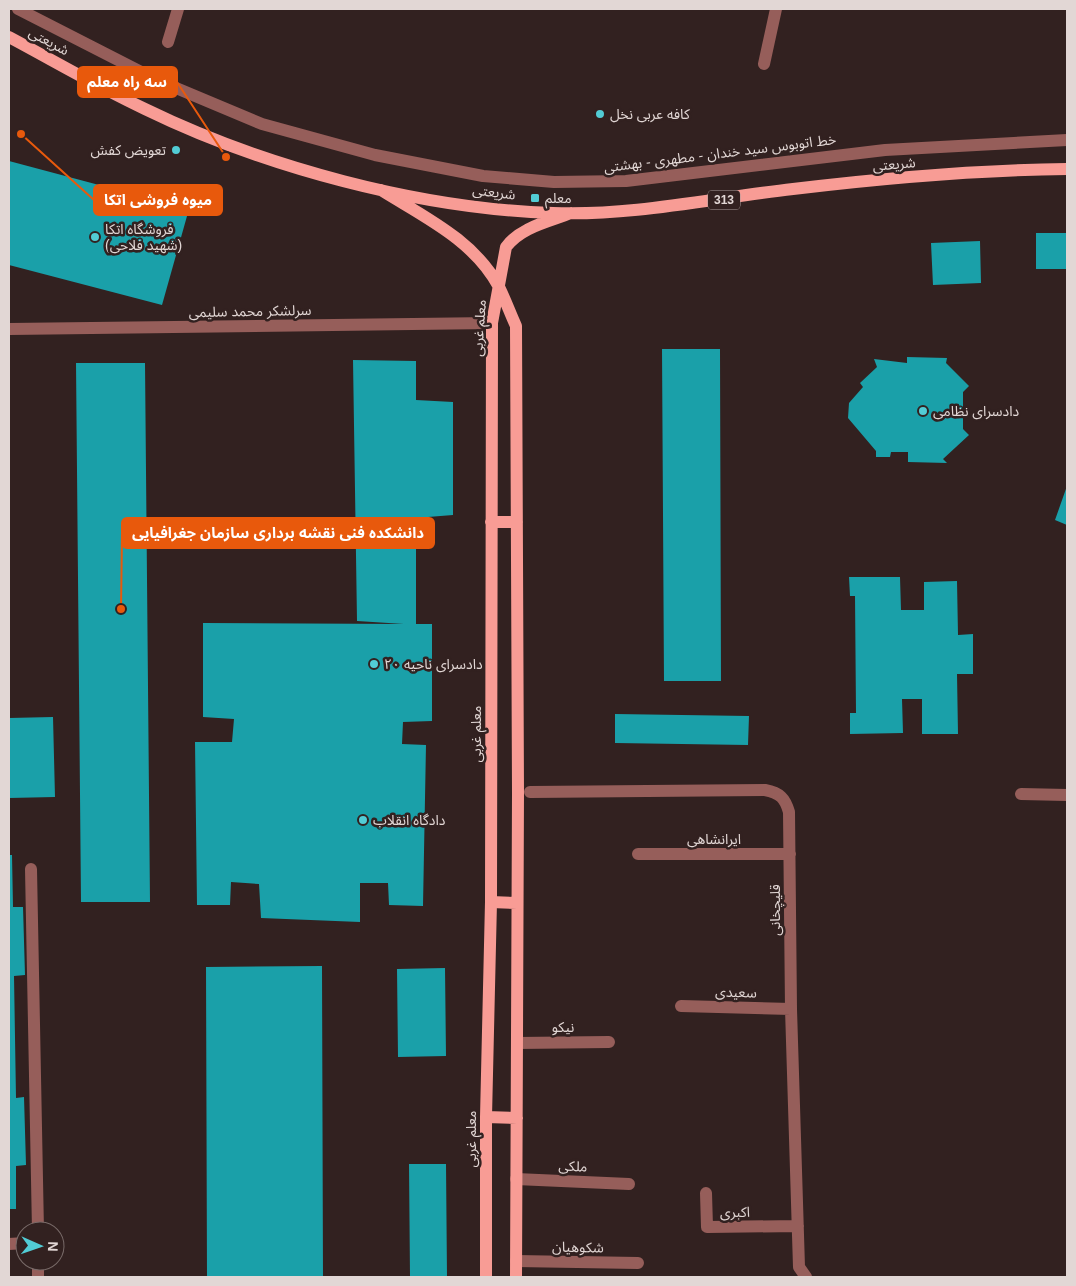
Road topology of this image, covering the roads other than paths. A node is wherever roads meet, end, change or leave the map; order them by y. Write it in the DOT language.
graph roads {
  1 [pos="18,9"];
  2 [pos="178,9"];
  3 [pos="776,9"];
  4 [pos="9,37"];
  5 [pos="168,42"];
  6 [pos="764,64"];
  7 [pos="1067,140"];
  8 [pos="1067,169"];
  9 [pos="381,190"];
  10 [pos="571,213"];
  11 [pos="498,286"];
  12 [pos="492,323"];
  13 [pos="9,329"];
  14 [pos="491,522"];
  15 [pos="517,522"];
  16 [pos="530,792"];
  17 [pos="1021,794"];
  18 [pos="1067,795"];
  19 [pos="638,854"];
  20 [pos="790,854"];
  21 [pos="31,869"];
  22 [pos="491,902"];
  23 [pos="517,903"];
  24 [pos="681,1006"];
  25 [pos="791,1009"];
  26 [pos="609,1042"];
  27 [pos="517,1043"];
  28 [pos="486,1117"];
  29 [pos="517,1118"];
  30 [pos="516,1179"];
  31 [pos="629,1184"];
  32 [pos="706,1193"];
  33 [pos="38,1221"];
  34 [pos="798,1226"];
  35 [pos="516,1261"];
  36 [pos="638,1263"];
  37 [pos="486,1277"];
  38 [pos="516,1277"];
  39 [pos="806,1277"];
  1 -- 7 [label="street, خط اتوبوس سید خندان - مطهری - بهشتی"];
  2 -- 5 [label="street"];
  3 -- 6 [label="street"];
  4 -- 9 [label="main road, شریعتی / 313"];
  8 -- 10 [label="main road, شریعتی / 313"];
  9 -- 10 [label="main road, شریعتی / 313"];
  9 -- 11 [label="main road"];
  10 -- 11 [label="main road"];
  11 -- 12 [label="main road, معلم غربی"];
  11 -- 15 [label="main road, معلم غربی"];
  12 -- 13 [label="street, سرلشکر محمد سلیمی"];
  12 -- 14 [label="main road, معلم غربی"];
  14 -- 15 [label="main road"];
  14 -- 22 [label="main road, معلم غربی"];
  15 -- 23 [label="main road, معلم غربی"];
  16 -- 20 [label="street, قلیچخانی"];
  17 -- 18 [label="street"];
  19 -- 20 [label="street, ایرانشاهی"];
  20 -- 25 [label="street, قلیچخانی"];
  21 -- 33 [label="street"];
  22 -- 23 [label="main road"];
  22 -- 28 [label="main road, معلم غربی"];
  23 -- 27 [label="main road, معلم غربی"];
  24 -- 25 [label="street, سعیدی"];
  25 -- 34 [label="street, قلیچخانی"];
  26 -- 27 [label="street, نیکو"];
  27 -- 29 [label="main road, معلم غربی"];
  28 -- 29 [label="main road"];
  28 -- 37 [label="main road, معلم غربی"];
  29 -- 30 [label="main road, معلم غربی"];
  30 -- 31 [label="street, ملکی"];
  30 -- 35 [label="main road, معلم غربی"];
  32 -- 34 [label="street, اکبری"];
  34 -- 39 [label="street, قلیچخانی"];
  35 -- 36 [label="street, شکوهیان"];
  35 -- 38 [label="main road, معلم غربی"];
}
